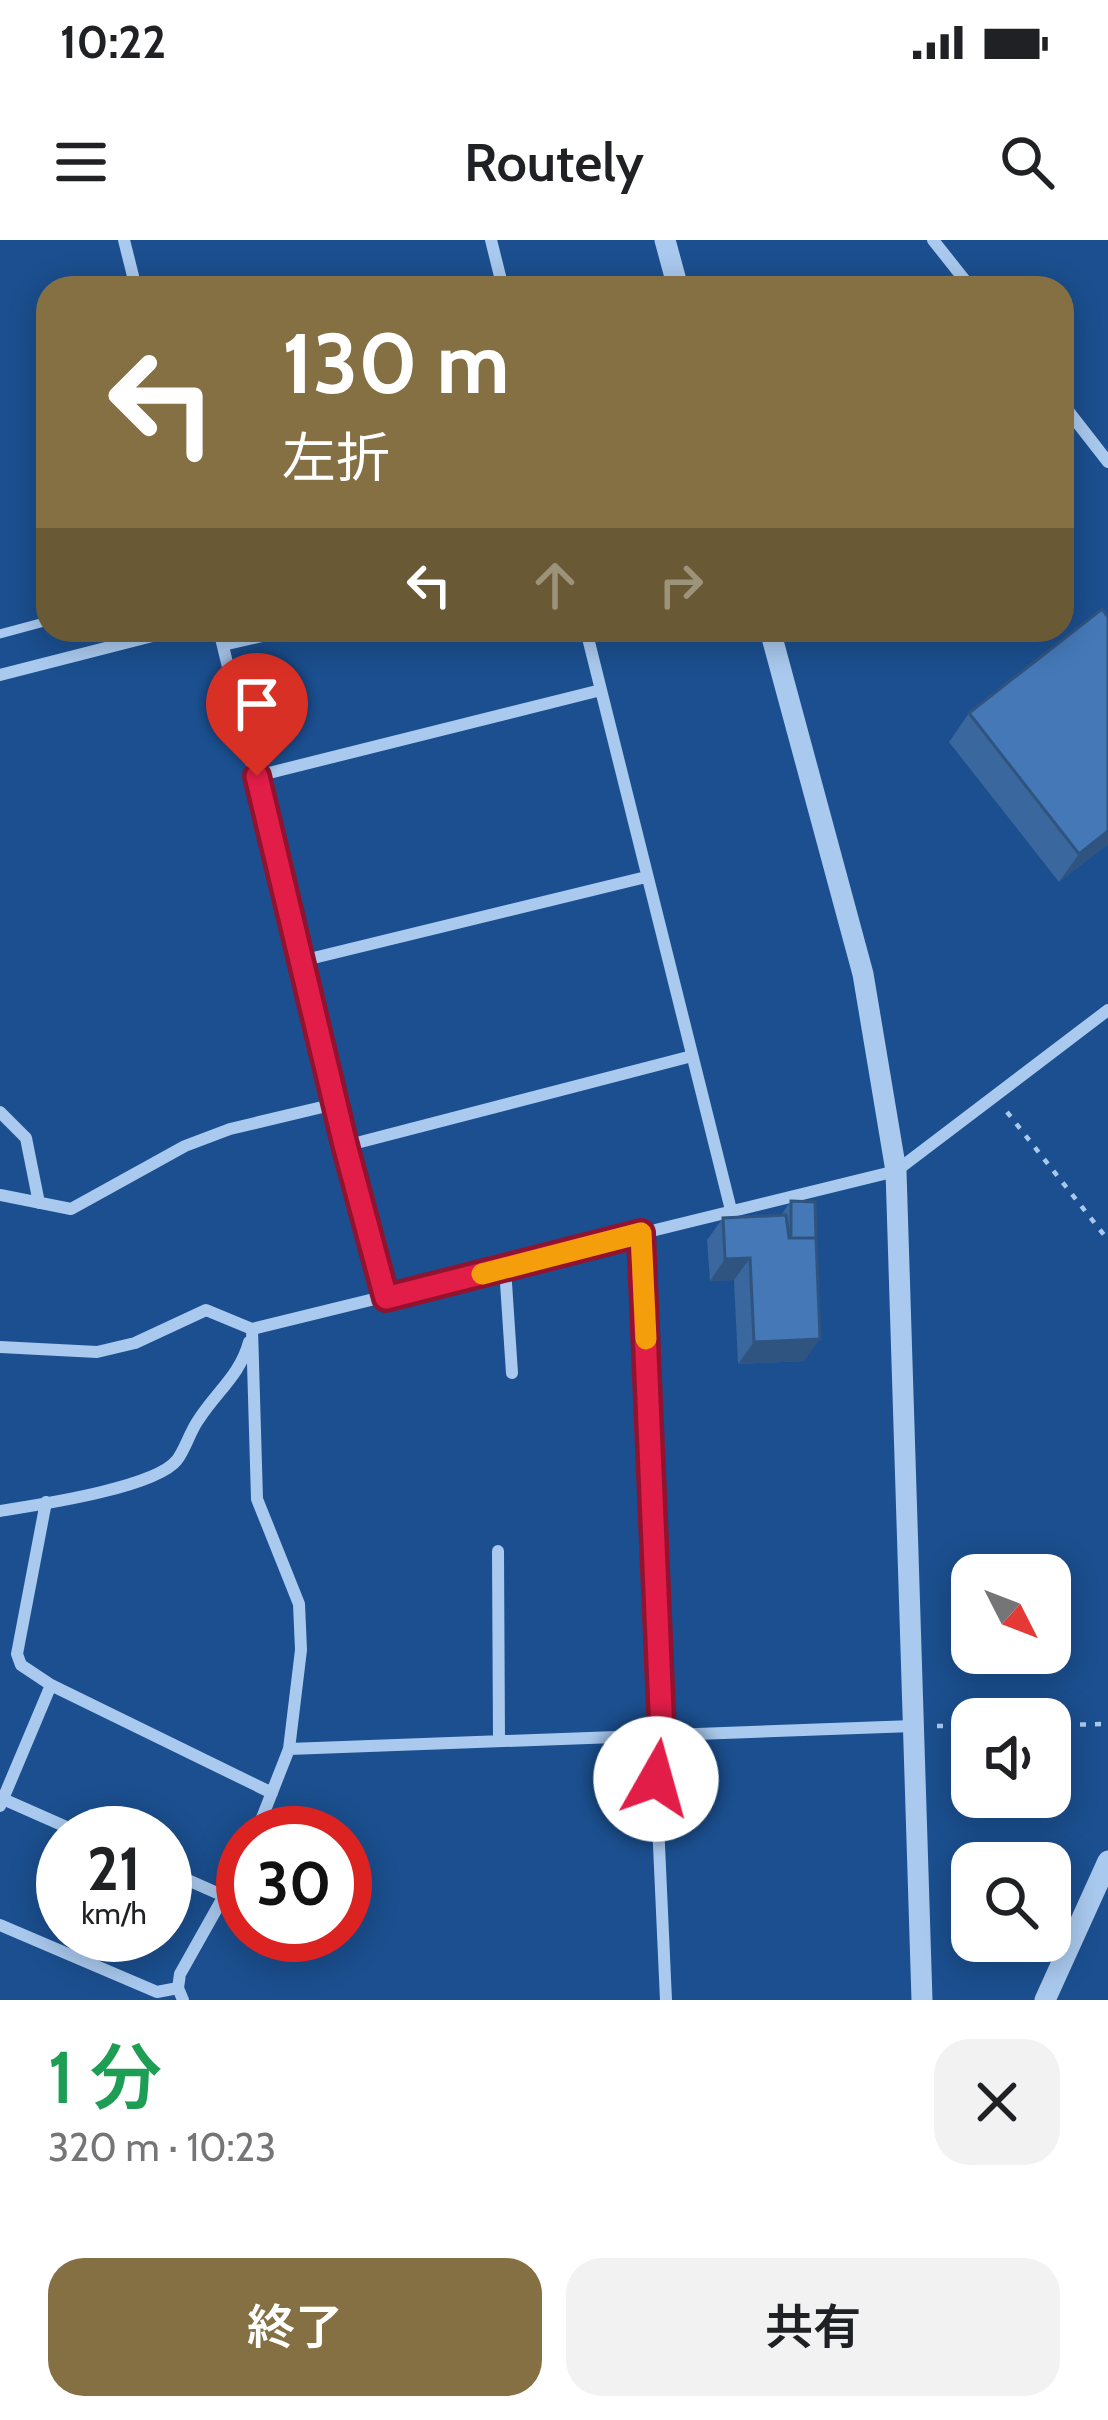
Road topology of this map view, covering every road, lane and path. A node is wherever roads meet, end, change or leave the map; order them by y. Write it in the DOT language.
graph roads {
  1 [pos="124,240"];
  2 [pos="491,240"];
  3 [pos="665,240"];
  4 [pos="933,240"];
  5 [pos="133,276"];
  6 [pos="500,276"];
  7 [pos="675,276"];
  8 [pos="962,276"];
  9 [pos="1074,419"];
  10 [pos="1108,462"];
  11 [pos="36,624"];
  12 [pos="0,634"];
  13 [pos="129,642"];
  14 [pos="223,642"];
  15 [pos="240,642"];
  16 [pos="589,642"];
  17 [pos="773,642"];
  18 [pos="224,646"];
  19 [pos="0,675"];
  20 [pos="601,690"];
  21 [pos="257,776"];
  22 [pos="646,877"];
  23 [pos="301,961"];
  24 [pos="1108,1010"];
  25 [pos="692,1056"];
  26 [pos="996,1098"];
  27 [pos="335,1104"];
  28 [pos="0,1112"];
  29 [pos="345,1145"];
  30 [pos="896,1171"];
  31 [pos="0,1195"];
  32 [pos="39,1203"];
  33 [pos="731,1210"];
  34 [pos="641,1233"];
  35 [pos="1108,1240"];
  36 [pos="505,1268"];
  37 [pos="386,1298"];
  38 [pos="253,1330"];
  39 [pos="0,1346"];
  40 [pos="512,1373"];
  41 [pos="46,1502"];
  42 [pos="0,1511"];
  43 [pos="498,1551"];
  44 [pos="51,1685"];
  45 [pos="1108,1724"];
  46 [pos="1071,1725"];
  47 [pos="913,1726"];
  48 [pos="951,1726"];
  49 [pos="658,1735"];
  50 [pos="499,1740"];
  51 [pos="289,1749"];
  52 [pos="272,1793"];
  53 [pos="2,1803"];
  54 [pos="267,1806"];
  55 [pos="36,1816"];
  56 [pos="1108,1861"];
  57 [pos="216,1910"];
  58 [pos="0,1925"];
  59 [pos="181,1994"];
  60 [pos="666,2000"];
  61 [pos="922,2000"];
  62 [pos="1045,2000"];
  1 -- 5 [label="street"];
  2 -- 6 [label="street"];
  3 -- 7 [label="street"];
  4 -- 8 [label="street"];
  9 -- 10 [label="street"];
  11 -- 12 [label="lane"];
  13 -- 19 [label="street"];
  14 -- 18 [label="street"];
  15 -- 18 [label="street"];
  16 -- 20 [label="street"];
  17 -- 30 [label="street"];
  18 -- 21 [label="street"];
  20 -- 21 [label="street"];
  20 -- 22 [label="street"];
  21 -- 23 [label="street"];
  22 -- 23 [label="street"];
  22 -- 25 [label="street"];
  23 -- 27 [label="street"];
  24 -- 26 [label="street"];
  25 -- 29 [label="street"];
  25 -- 33 [label="street"];
  26 -- 30 [label="street"];
  26 -- 35 [label="path"];
  27 -- 29 [label="street"];
  27 -- 32 [label="street"];
  28 -- 32 [label="street"];
  29 -- 37 [label="street"];
  30 -- 33 [label="street"];
  30 -- 47 [label="street"];
  31 -- 32 [label="street"];
  33 -- 34 [label="street"];
  34 -- 36 [label="street"];
  34 -- 49 [label="street"];
  36 -- 37 [label="street"];
  36 -- 40 [label="street"];
  37 -- 38 [label="street"];
  38 -- 39 [label="street"];
  38 -- 41 [label="street"];
  38 -- 51 [label="street"];
  41 -- 42 [label="street"];
  41 -- 44 [label="street"];
  43 -- 50 [label="street"];
  44 -- 52 [label="street"];
  44 -- 53 [label="street"];
  45 -- 46 [label="path"];
  47 -- 48 [label="path"];
  47 -- 49 [label="street"];
  47 -- 61 [label="street"];
  49 -- 50 [label="street"];
  49 -- 60 [label="street"];
  50 -- 51 [label="street"];
  51 -- 52 [label="street"];
  52 -- 54 [label="street"];
  53 -- 55 [label="street"];
  56 -- 62 [label="street"];
  57 -- 59 [label="street"];
  58 -- 59 [label="street"];
}
